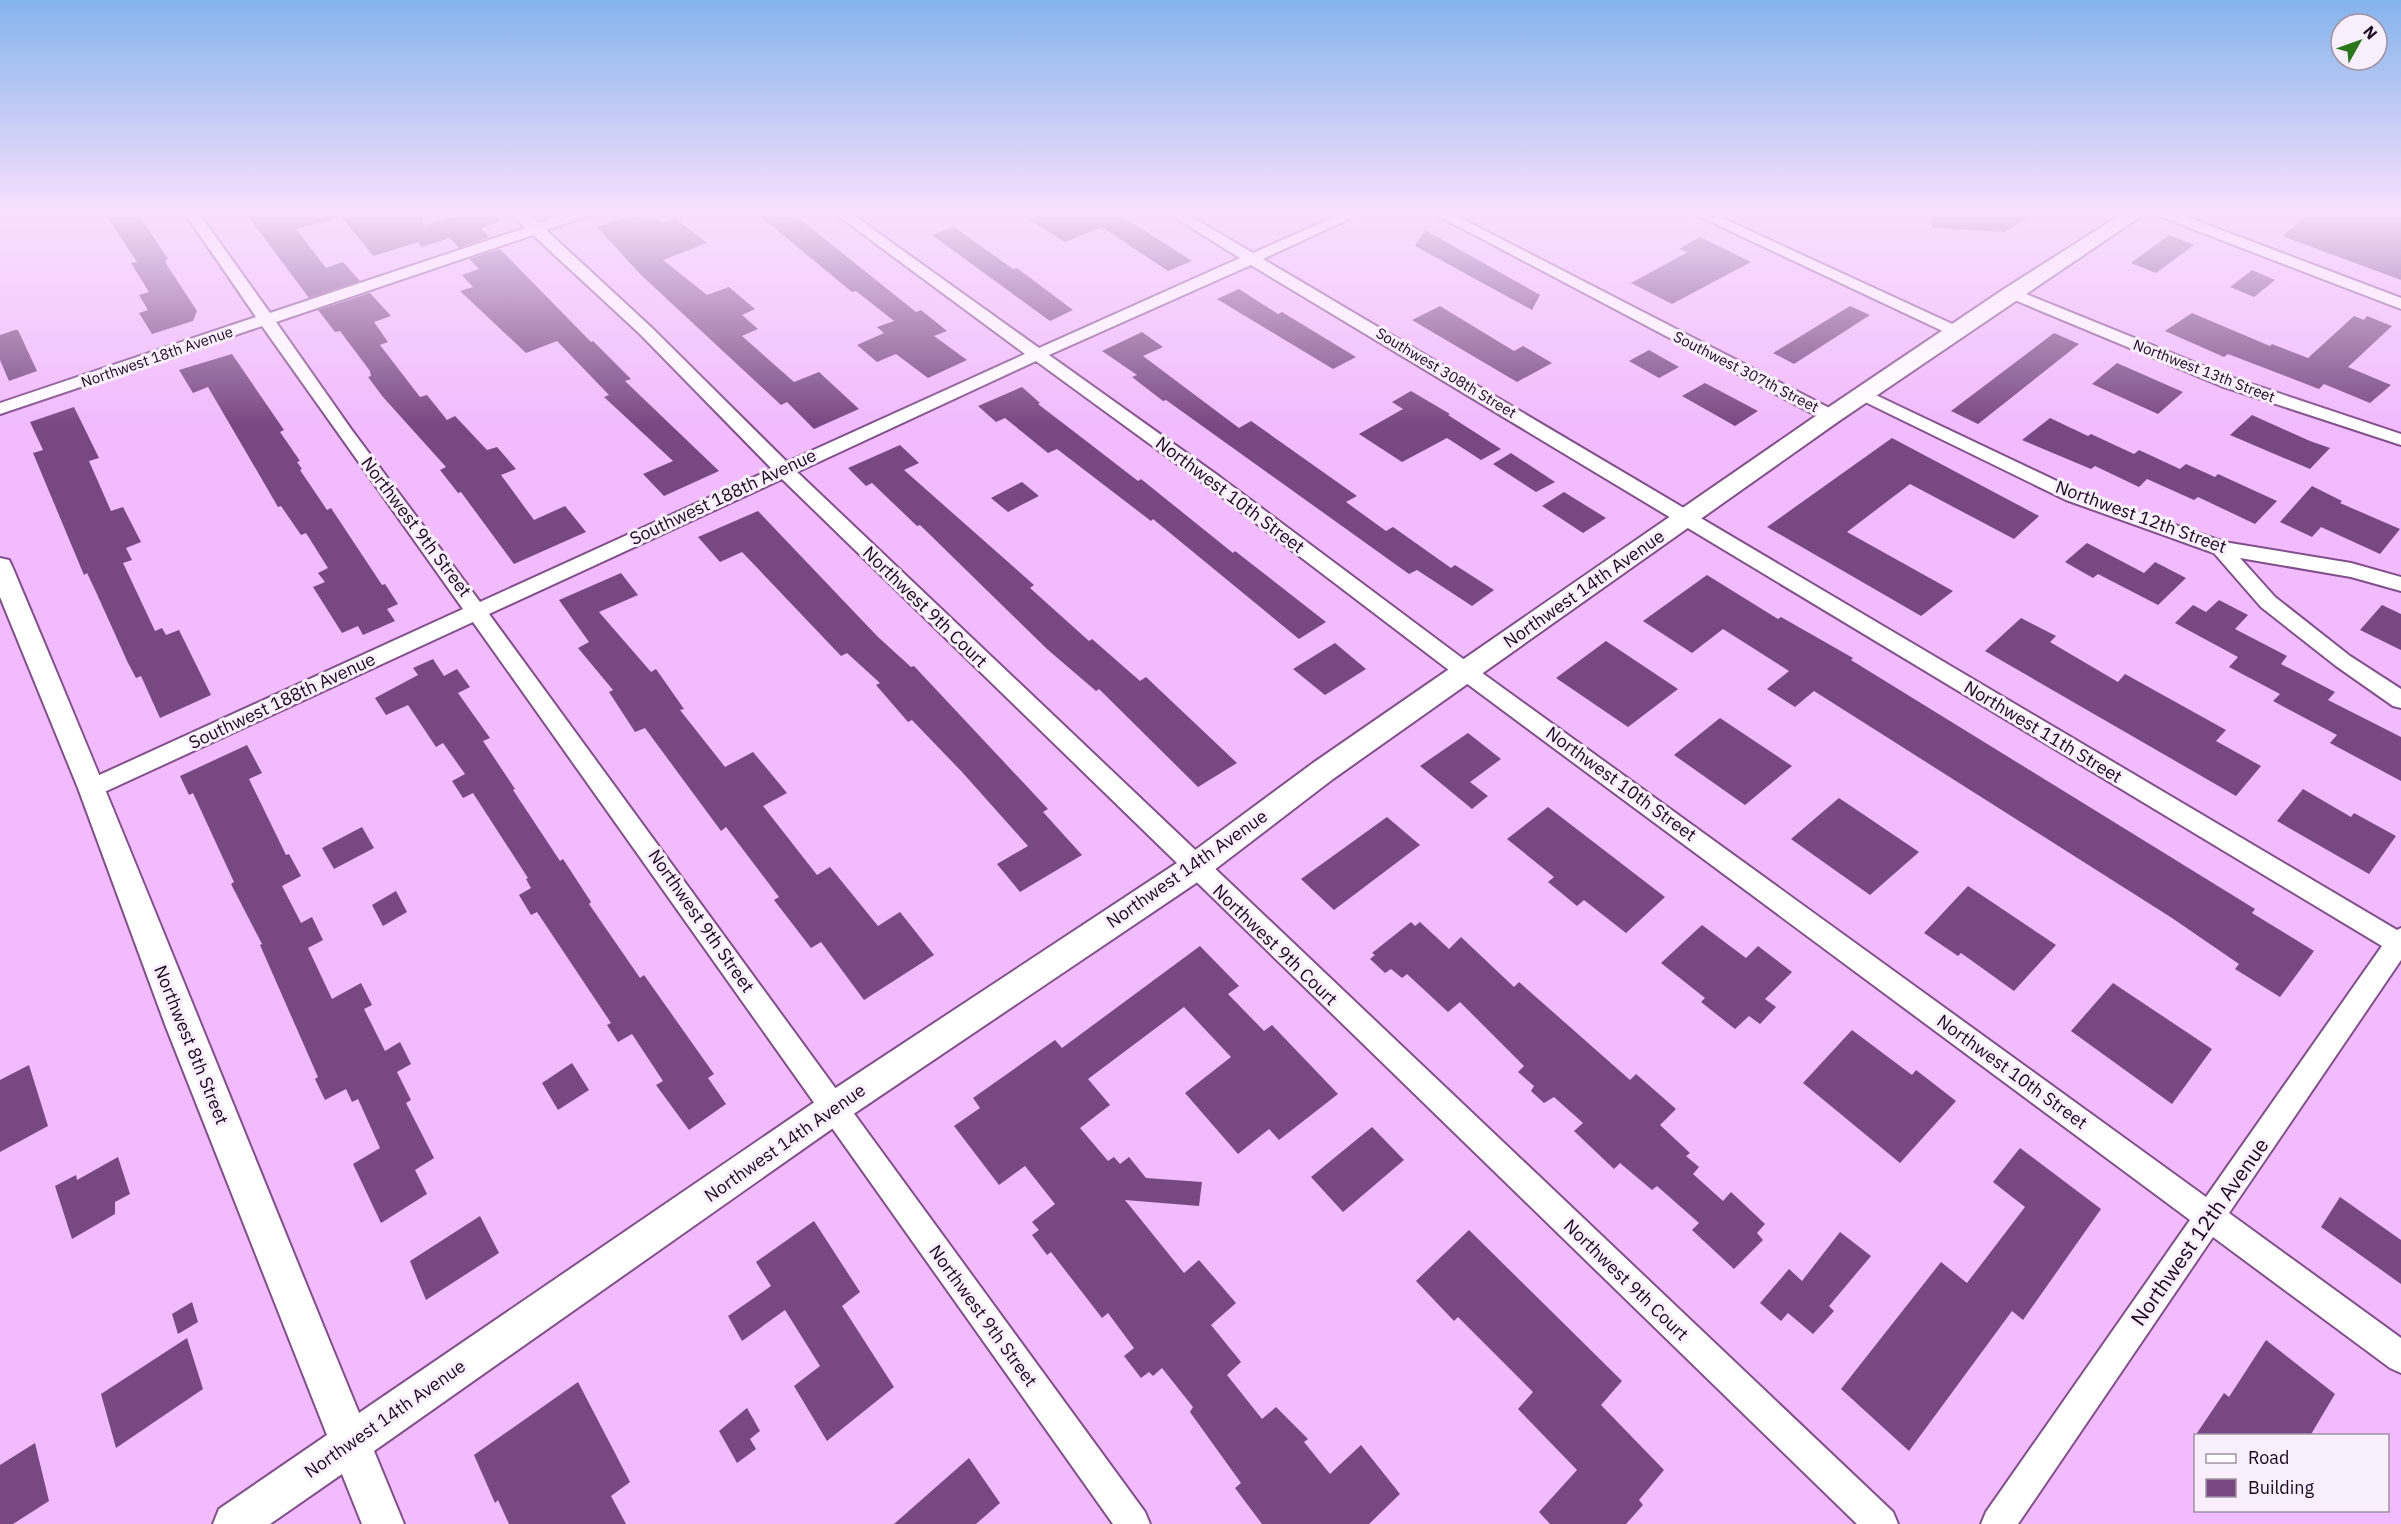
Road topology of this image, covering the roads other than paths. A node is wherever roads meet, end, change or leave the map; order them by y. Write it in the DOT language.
graph roads {
  1 [pos="241,283"];
  2 [pos="376,283"];
  3 [pos="594,283"];
  4 [pos="939,283"];
  5 [pos="1198,283"];
  6 [pos="1293,283"];
  7 [pos="1575,283"];
  8 [pos="1851,283"];
  9 [pos="2026,283"];
  10 [pos="2347,283"];
  11 [pos="2011,293"];
  12 [pos="2401,304"];
  13 [pos="267,320"];
  14 [pos="1955,331"];
  15 [pos="1038,354"];
  16 [pos="1863,394"];
  17 [pos="0,409"];
  18 [pos="1831,416"];
  19 [pos="2401,440"];
  20 [pos="783,470"];
  21 [pos="1686,519"];
  22 [pos="2221,548"];
  23 [pos="0,566"];
  24 [pos="2401,584"];
  25 [pos="477,611"];
  26 [pos="1466,672"];
  27 [pos="2401,700"];
  28 [pos="92,788"];
  29 [pos="1194,868"];
  30 [pos="2400,942"];
  31 [pos="834,1108"];
  32 [pos="2211,1218"];
  33 [pos="2401,1357"];
  34 [pos="351,1442"];
  35 [pos="234,1524"];
  36 [pos="382,1524"];
  37 [pos="1133,1524"];
  38 [pos="1881,1524"];
  39 [pos="1998,1524"];
  1 -- 13 [label="street, Northwest 9th Street"];
  2 -- 13 [label="street, Northwest 18th Avenue"];
  3 -- 20 [label="street, Northwest 9th Court"];
  4 -- 15 [label="street, Northwest 10th Street"];
  5 -- 15 [label="street, Southwest 188th Avenue"];
  6 -- 21 [label="street, Southwest 308th Street"];
  7 -- 18 [label="street, Southwest 307th Street"];
  8 -- 14 [label="street"];
  9 -- 11 [label="street, Northwest 14th Avenue"];
  10 -- 12 [label="street"];
  11 -- 14 [label="street, Northwest 14th Avenue"];
  11 -- 19 [label="street, Northwest 13th Street"];
  13 -- 17 [label="street, Northwest 18th Avenue"];
  13 -- 25 [label="street, Northwest 9th Street"];
  14 -- 16 [label="street, Northwest 14th Avenue"];
  15 -- 20 [label="street, Southwest 188th Avenue"];
  15 -- 26 [label="street, Northwest 10th Street"];
  16 -- 18 [label="street, Northwest 14th Avenue"];
  16 -- 22 [label="street, Northwest 12th Street"];
  18 -- 21 [label="street, Northwest 14th Avenue"];
  20 -- 25 [label="street, Southwest 188th Avenue"];
  20 -- 29 [label="street, Northwest 9th Court"];
  21 -- 26 [label="street, Northwest 14th Avenue"];
  21 -- 30 [label="street, Northwest 11th Street"];
  22 -- 24 [label="street, Northwest 12th Street"];
  22 -- 27 [label="street"];
  23 -- 28 [label="street, Northwest 8th Street"];
  25 -- 28 [label="street, Southwest 188th Avenue"];
  25 -- 31 [label="street, Northwest 9th Street"];
  26 -- 29 [label="street, Northwest 14th Avenue"];
  26 -- 32 [label="street, Northwest 10th Street"];
  28 -- 34 [label="street, Northwest 8th Street"];
  29 -- 31 [label="street, Northwest 14th Avenue"];
  29 -- 38 [label="street, Northwest 9th Court"];
  30 -- 32 [label="street, Northwest 12th Avenue"];
  31 -- 34 [label="street, Northwest 14th Avenue"];
  31 -- 37 [label="street, Northwest 9th Street"];
  32 -- 33 [label="street, Northwest 10th Street"];
  32 -- 39 [label="street, Northwest 12th Avenue"];
  34 -- 35 [label="street, Northwest 14th Avenue"];
  34 -- 36 [label="street, Northwest 8th Street"];
}
